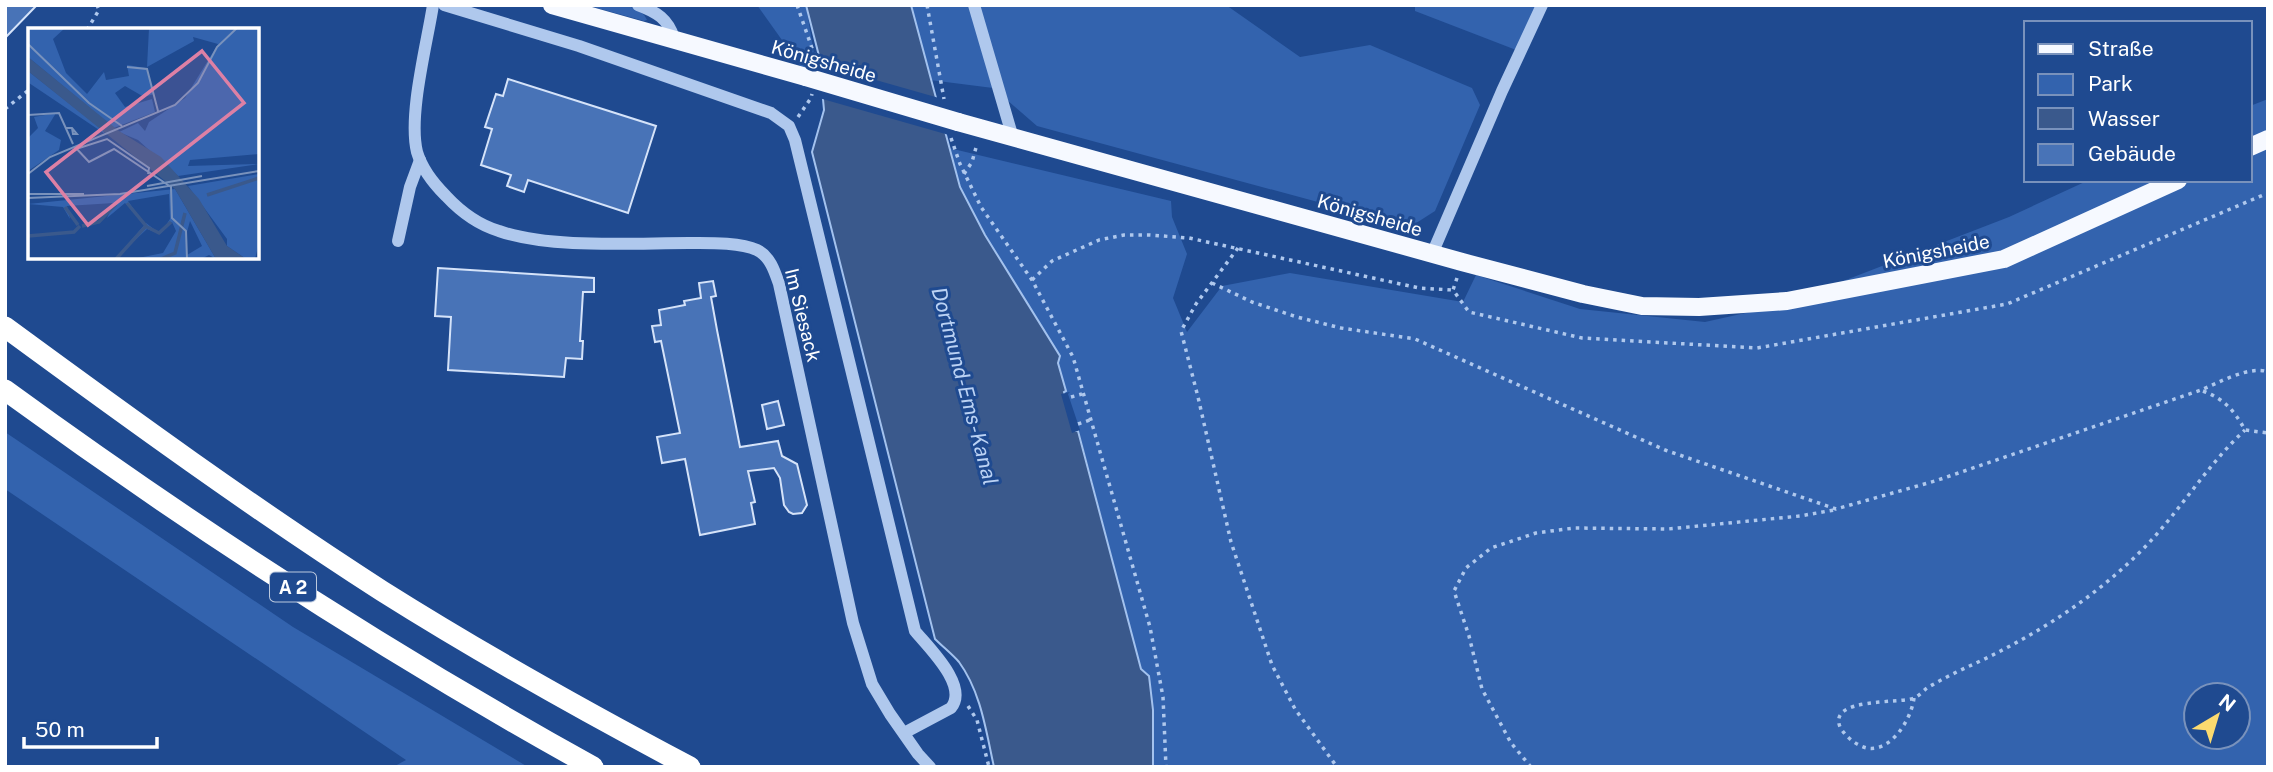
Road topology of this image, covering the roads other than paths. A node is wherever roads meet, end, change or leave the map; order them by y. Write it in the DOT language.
graph roads {
  1 [pos="433,5"];
  2 [pos="444,5"];
  3 [pos="552,5"];
  4 [pos="638,5"];
  5 [pos="974,5"];
  6 [pos="1542,5"];
  7 [pos="674,38"];
  8 [pos="1013,138"];
  9 [pos="2268,139"];
  10 [pos="2252,146"];
  11 [pos="420,160"];
  12 [pos="2174,182"];
  13 [pos="398,242"];
  14 [pos="1432,254"];
  15 [pos="5,327"];
  16 [pos="5,390"];
  17 [pos="904,733"];
  18 [pos="593,767"];
  19 [pos="690,767"];
  20 [pos="930,767"];
  1 -- 11 [label="street, Im Siesack"];
  2 -- 17 [label="street"];
  3 -- 7 [label="main road, Königsheide"];
  4 -- 7 [label="street"];
  5 -- 8 [label="street"];
  6 -- 14 [label="street"];
  7 -- 8 [label="main road, Königsheide, bridge"];
  8 -- 14 [label="main road, Königsheide"];
  9 -- 10 [label="main road"];
  11 -- 13 [label="street"];
  11 -- 17 [label="street, Im Siesack"];
  12 -- 14 [label="main road, Königsheide"];
  15 -- 19 [label="highway, A 2"];
  16 -- 18 [label="highway, A 2"];
  17 -- 20 [label="street, Im Siesack"];
}
